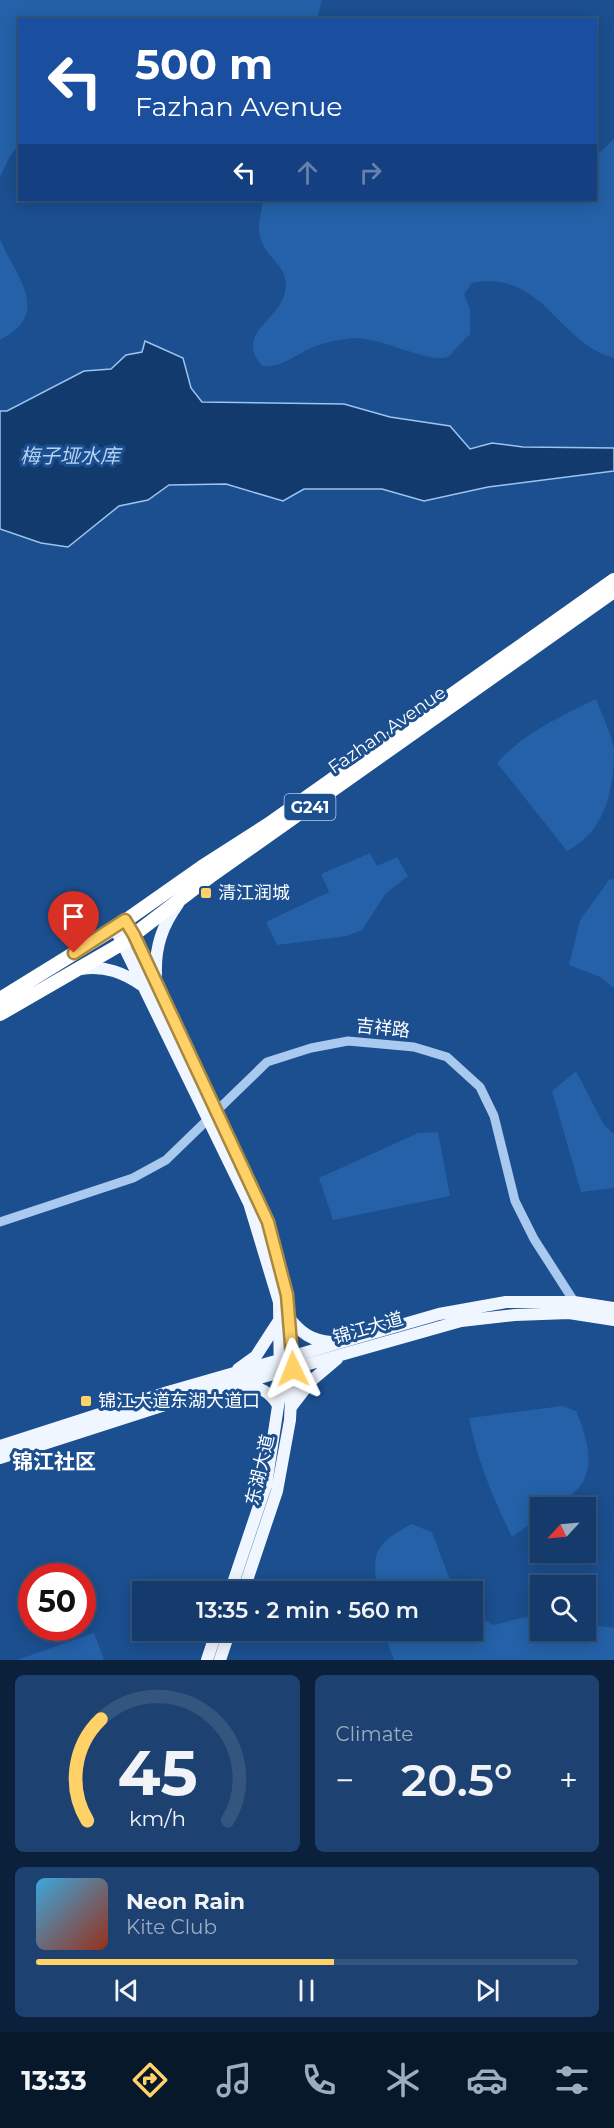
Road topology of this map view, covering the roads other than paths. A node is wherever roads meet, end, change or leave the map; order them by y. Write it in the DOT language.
graph roads {
  1 [pos="614,580"];
  2 [pos="614,591"];
  3 [pos="184,897"];
  4 [pos="120,924"];
  5 [pos="129,939"];
  6 [pos="80,969"];
  7 [pos="150,984"];
  8 [pos="0,999"];
  9 [pos="0,1014"];
  10 [pos="213,1116"];
  11 [pos="0,1222"];
  12 [pos="574,1302"];
  13 [pos="614,1308"];
  14 [pos="583,1315"];
  15 [pos="284,1319"];
  16 [pos="614,1320"];
  17 [pos="343,1348"];
  18 [pos="279,1360"];
  19 [pos="293,1363"];
  20 [pos="279,1374"];
  21 [pos="235,1379"];
  22 [pos="284,1406"];
  23 [pos="0,1446"];
  24 [pos="0,1458"];
  25 [pos="234,1581"];
  26 [pos="247,1581"];
  27 [pos="217,1641"];
  28 [pos="225,1641"];
  29 [pos="218,1658"];
  1 -- 4 [label="highway, Fazhan Avenue / G241"];
  2 -- 3 [label="highway, Fazhan Avenue / G241"];
  3 -- 5 [label="highway, Fazhan Avenue / G241"];
  3 -- 7 [label="main road"];
  4 -- 5 [label="main road, 东湖大道"];
  4 -- 8 [label="highway, Fazhan Avenue / G241"];
  5 -- 6 [label="highway, Fazhan Avenue / G241"];
  5 -- 7 [label="main road, 东湖大道"];
  6 -- 7 [label="main road"];
  6 -- 9 [label="highway, Fazhan Avenue / G241"];
  7 -- 10 [label="main road, 东湖大道"];
  10 -- 11 [label="street, 吉祥路"];
  10 -- 12 [label="street, 吉祥路"];
  10 -- 15 [label="main road, 东湖大道"];
  12 -- 13 [label="main road, 锦江大道"];
  12 -- 14 [label="street, 吉祥路"];
  12 -- 17 [label="main road, 锦江大道"];
  14 -- 16 [label="main road, 锦江大道"];
  14 -- 17 [label="main road, 锦江大道"];
  15 -- 17 [label="main road"];
  15 -- 18 [label="main road, 东湖大道"];
  15 -- 19 [label="main road, 东湖大道"];
  15 -- 21 [label="main road"];
  17 -- 19 [label="main road, 锦江大道"];
  17 -- 22 [label="main road"];
  18 -- 19 [label="main road, 锦江大道"];
  18 -- 20 [label="main road, 东湖大道"];
  18 -- 21 [label="main road, 锦江大道"];
  19 -- 20 [label="main road, 锦江大道"];
  19 -- 22 [label="main road, 东湖大道"];
  20 -- 21 [label="main road, 锦江大道"];
  20 -- 22 [label="main road, 东湖大道"];
  21 -- 22 [label="main road"];
  21 -- 23 [label="main road, 锦江大道"];
  21 -- 24 [label="main road, 锦江大道"];
  22 -- 25 [label="main road, 东湖大道"];
  22 -- 26 [label="main road, 东湖大道"];
  27 -- 29 [label="main road"];
  28 -- 29 [label="main road"];
}
